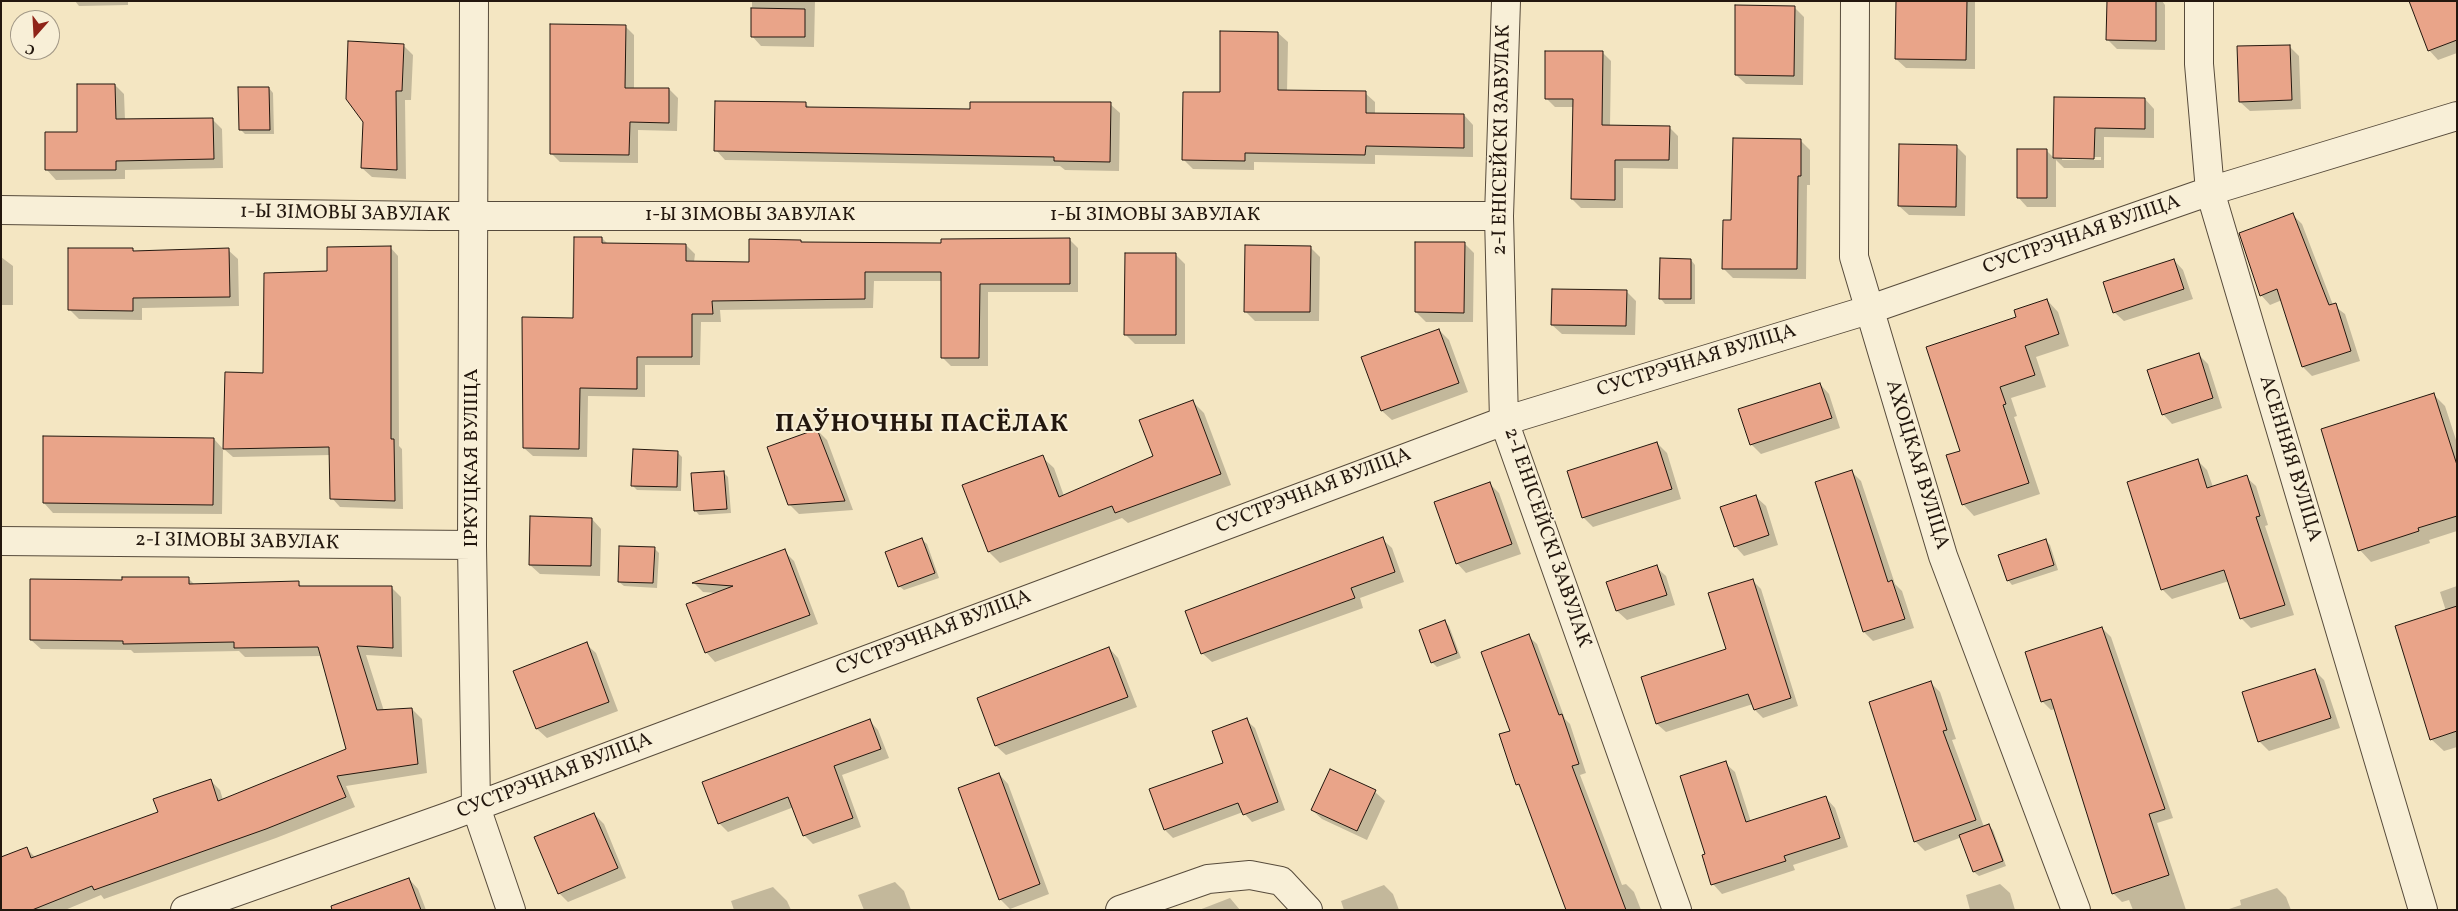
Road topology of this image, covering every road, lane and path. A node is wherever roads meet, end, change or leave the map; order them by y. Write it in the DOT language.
graph roads {
  1 [pos="474,1"];
  2 [pos="1506,1"];
  3 [pos="1855,1"];
  4 [pos="2200,1"];
  5 [pos="2457,116"];
  6 [pos="2210,191"];
  7 [pos="1,210"];
  8 [pos="474,216"];
  9 [pos="1499,216"];
  10 [pos="1868,310"];
  11 [pos="1504,421"];
  12 [pos="1,540"];
  13 [pos="472,545"];
  14 [pos="476,807"];
  15 [pos="185,910"];
  16 [pos="511,910"];
  17 [pos="1120,910"];
  18 [pos="1308,910"];
  19 [pos="1677,910"];
  20 [pos="2076,910"];
  21 [pos="2423,910"];
  1 -- 8 [label="street, ІРКУЦКАЯ ВУЛІЦА"];
  2 -- 9 [label="street, 2-І ЕНІСЕЙСКІ ЗАВУЛАК"];
  3 -- 10 [label="street, АХОЦКАЯ ВУЛІЦА"];
  4 -- 6 [label="street, АСЕННЯЯ ВУЛІЦА"];
  5 -- 6 [label="street, СУСТРЭЧНАЯ ВУЛІЦА"];
  6 -- 10 [label="street, СУСТРЭЧНАЯ ВУЛІЦА"];
  6 -- 21 [label="street, АСЕННЯЯ ВУЛІЦА"];
  7 -- 8 [label="street, 1-Ы ЗІМОВЫ ЗАВУЛАК"];
  8 -- 9 [label="street, 1-Ы ЗІМОВЫ ЗАВУЛАК"];
  8 -- 13 [label="street, ІРКУЦКАЯ ВУЛІЦА"];
  9 -- 11 [label="street, 2-І ЕНІСЕЙСКІ ЗАВУЛАК"];
  10 -- 11 [label="street, СУСТРЭЧНАЯ ВУЛІЦА"];
  10 -- 20 [label="street, АХОЦКАЯ ВУЛІЦА"];
  11 -- 14 [label="street, СУСТРЭЧНАЯ ВУЛІЦА"];
  11 -- 19 [label="street, 2-І ЕНІСЕЙСКІ ЗАВУЛАК"];
  12 -- 13 [label="street, 2-І ЗІМОВЫ ЗАВУЛАК"];
  13 -- 14 [label="street, ІРКУЦКАЯ ВУЛІЦА"];
  14 -- 15 [label="street, СУСТРЭЧНАЯ ВУЛІЦА"];
  14 -- 16 [label="street, ІРКУЦКАЯ ВУЛІЦА"];
  17 -- 18 [label="street"];
}
